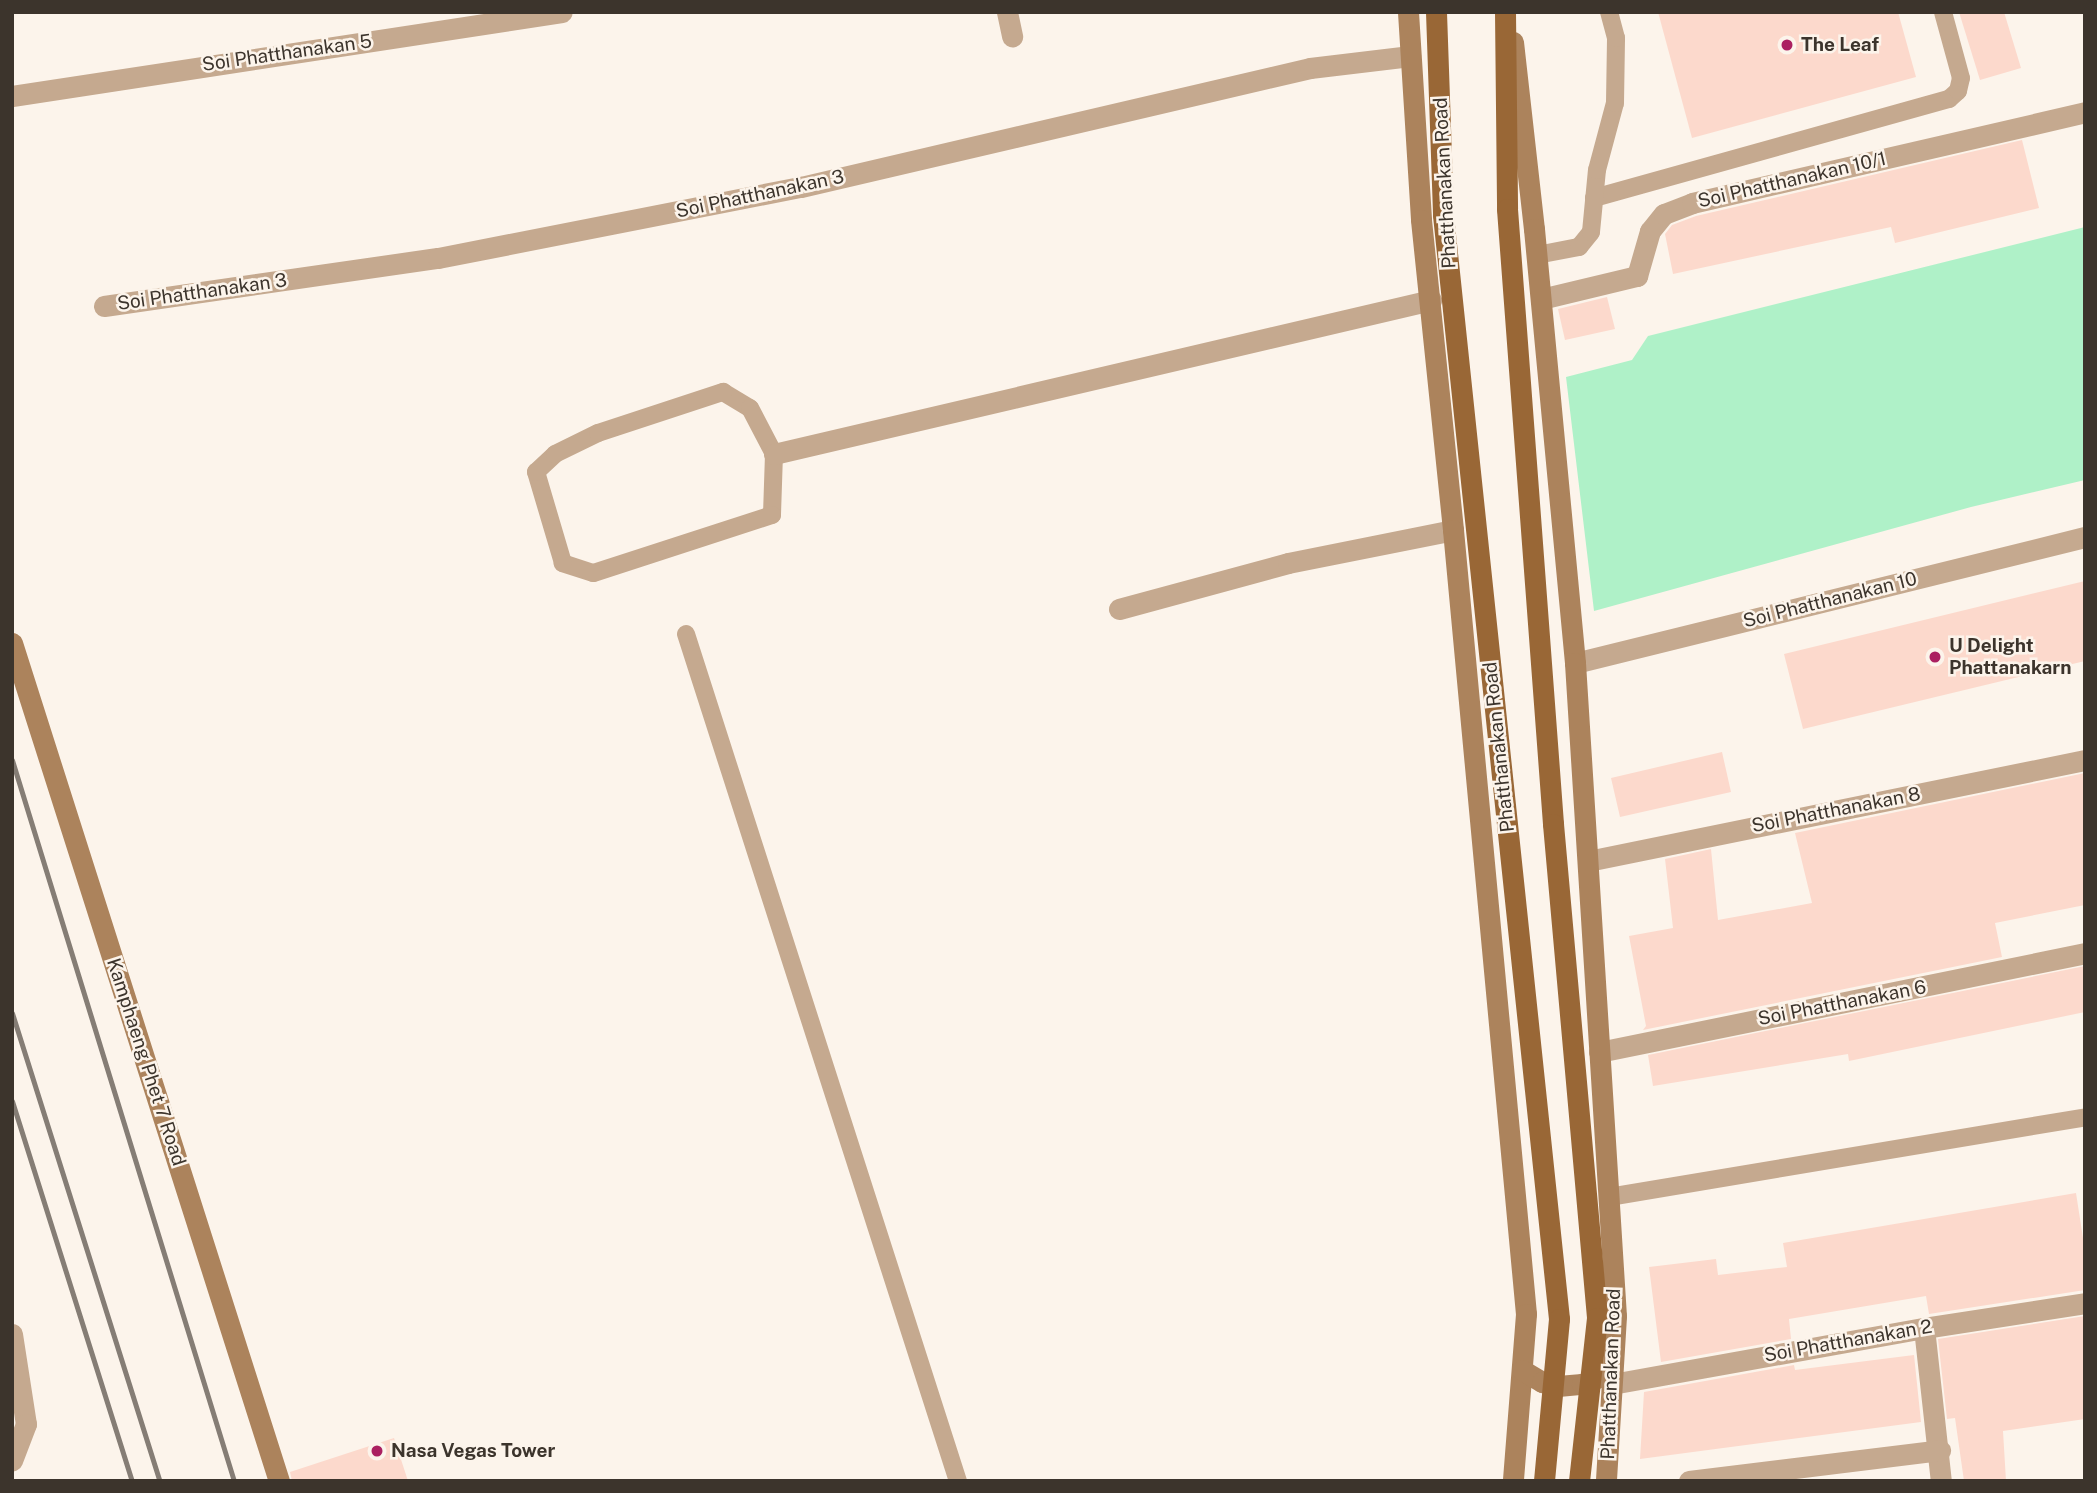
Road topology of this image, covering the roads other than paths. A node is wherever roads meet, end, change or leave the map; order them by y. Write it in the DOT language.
graph roads {
  1 [pos="562,12"];
  2 [pos="1007,12"];
  3 [pos="1408,12"];
  4 [pos="1436,12"];
  5 [pos="1507,12"];
  6 [pos="1608,12"];
  7 [pos="1943,12"];
  8 [pos="1012,36"];
  9 [pos="1410,56"];
  10 [pos="12,96"];
  11 [pos="2085,112"];
  12 [pos="1594,198"];
  13 [pos="1537,255"];
  14 [pos="1541,299"];
  15 [pos="1431,300"];
  16 [pos="104,306"];
  17 [pos="774,454"];
  18 [pos="1453,530"];
  19 [pos="2085,537"];
  20 [pos="1119,609"];
  21 [pos="686,634"];
  22 [pos="12,643"];
  23 [pos="1575,663"];
  24 [pos="2085,760"];
  25 [pos="1588,861"];
  26 [pos="2085,953"];
  27 [pos="1599,1052"];
  28 [pos="2085,1117"];
  29 [pos="1609,1197"];
  30 [pos="2085,1303"];
  31 [pos="1924,1328"];
  32 [pos="12,1334"];
  33 [pos="1522,1370"];
  34 [pos="1612,1377"];
  35 [pos="1940,1450"];
  36 [pos="12,1460"];
  37 [pos="1755,1476"];
  38 [pos="279,1481"];
  39 [pos="958,1481"];
  40 [pos="1513,1481"];
  41 [pos="1544,1481"];
  42 [pos="1579,1481"];
  43 [pos="1606,1481"];
  44 [pos="1689,1481"];
  45 [pos="1941,1481"];
  1 -- 10 [label="street, Soi Phatthanakan 5"];
  2 -- 8 [label="street"];
  3 -- 9 [label="main road, Phatthanakan Road"];
  4 -- 41 [label="main road, Phatthanakan Road, bridge"];
  5 -- 13 [label="main road, Phatthanakan Road"];
  5 -- 42 [label="main road, Phatthanakan Road, bridge"];
  6 -- 12 [label="lane"];
  7 -- 12 [label="lane"];
  9 -- 15 [label="main road, Phatthanakan Road"];
  9 -- 16 [label="street, Soi Phatthanakan 3"];
  11 -- 14 [label="street, Soi Phatthanakan 10/1"];
  12 -- 13 [label="lane"];
  13 -- 14 [label="main road, Phatthanakan Road"];
  14 -- 23 [label="main road, Phatthanakan Road"];
  15 -- 17 [label="street"];
  15 -- 18 [label="main road, Phatthanakan Road"];
  17 -- 17 [label="lane"];
  18 -- 20 [label="street"];
  18 -- 33 [label="main road, Phatthanakan Road"];
  19 -- 23 [label="street, Soi Phatthanakan 10"];
  21 -- 39 [label="lane"];
  22 -- 38 [label="main road, Kamphaeng Phet 7 Road"];
  23 -- 25 [label="main road, Phatthanakan Road"];
  24 -- 25 [label="street, Soi Phatthanakan 8"];
  25 -- 27 [label="main road, Phatthanakan Road"];
  26 -- 27 [label="street, Soi Phatthanakan 6"];
  27 -- 29 [label="main road, Phatthanakan Road"];
  28 -- 29 [label="lane"];
  29 -- 34 [label="main road, Phatthanakan Road"];
  30 -- 31 [label="street, Soi Phatthanakan 2"];
  31 -- 34 [label="street, Soi Phatthanakan 2"];
  31 -- 35 [label="street"];
  32 -- 36 [label="street"];
  33 -- 34 [label="main road"];
  33 -- 40 [label="main road, Phatthanakan Road"];
  34 -- 43 [label="main road, Phatthanakan Road"];
  35 -- 37 [label="street"];
  35 -- 45 [label="street"];
  37 -- 44 [label="street"];
}
